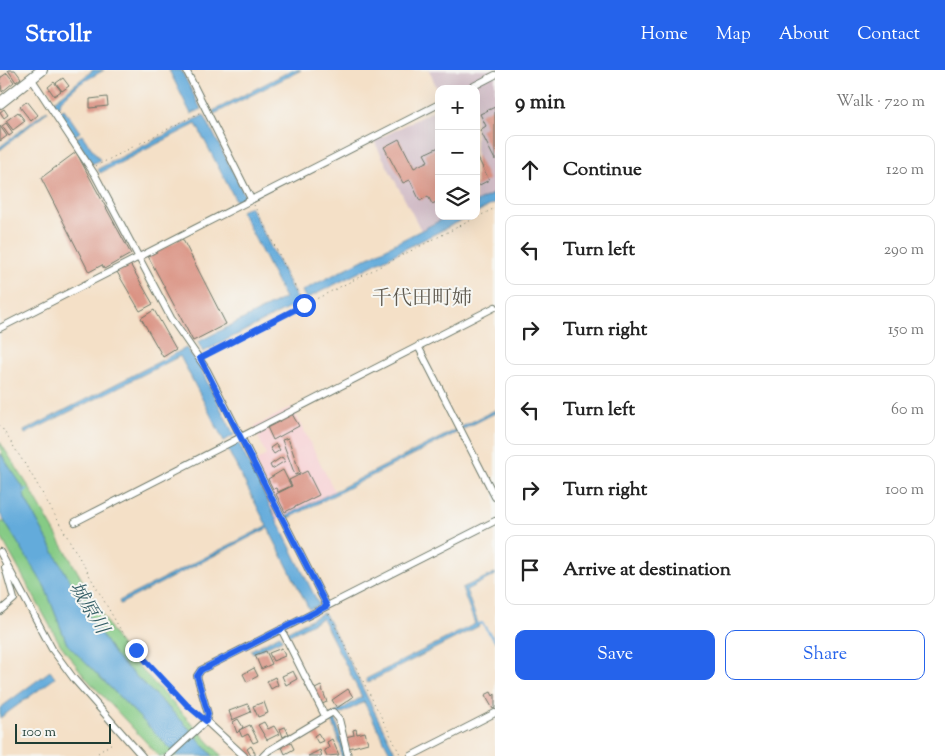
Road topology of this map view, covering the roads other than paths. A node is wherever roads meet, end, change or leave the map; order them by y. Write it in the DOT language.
graph roads {
  1 [pos="42,70"];
  2 [pos="186,70"];
  3 [pos="495,75"];
  4 [pos="31,78"];
  5 [pos="476,85"];
  6 [pos="0,103"];
  7 [pos="435,106"];
  8 [pos="252,199"];
  9 [pos="138,257"];
  10 [pos="495,306"];
  11 [pos="0,328"];
  12 [pos="418,346"];
  13 [pos="240,436"];
  14 [pos="495,497"];
  15 [pos="495,521"];
  16 [pos="76,522"];
  17 [pos="0,552"];
  18 [pos="327,606"];
  19 [pos="0,610"];
  20 [pos="281,629"];
  21 [pos="495,713"];
  22 [pos="325,716"];
  23 [pos="204,722"];
  24 [pos="142,756"];
  25 [pos="168,756"];
  26 [pos="244,756"];
  27 [pos="263,756"];
  28 [pos="348,756"];
  29 [pos="411,756"];
  1 -- 4 [label="highway"];
  2 -- 8 [label="street"];
  3 -- 5 [label="street"];
  4 -- 6 [label="highway"];
  4 -- 9 [label="street"];
  7 -- 8 [label="street"];
  8 -- 9 [label="street"];
  9 -- 11 [label="street"];
  9 -- 13 [label="street"];
  10 -- 12 [label="street"];
  12 -- 13 [label="street"];
  12 -- 14 [label="street"];
  13 -- 16 [label="street"];
  13 -- 18 [label="street"];
  15 -- 18 [label="street"];
  17 -- 19 [label="street"];
  17 -- 24 [label="street"];
  18 -- 20 [label="street"];
  20 -- 22 [label="street"];
  20 -- 23 [label="street"];
  21 -- 29 [label="street"];
  22 -- 27 [label="street"];
  22 -- 28 [label="street"];
  23 -- 25 [label="street"];
  23 -- 26 [label="street"];
}
